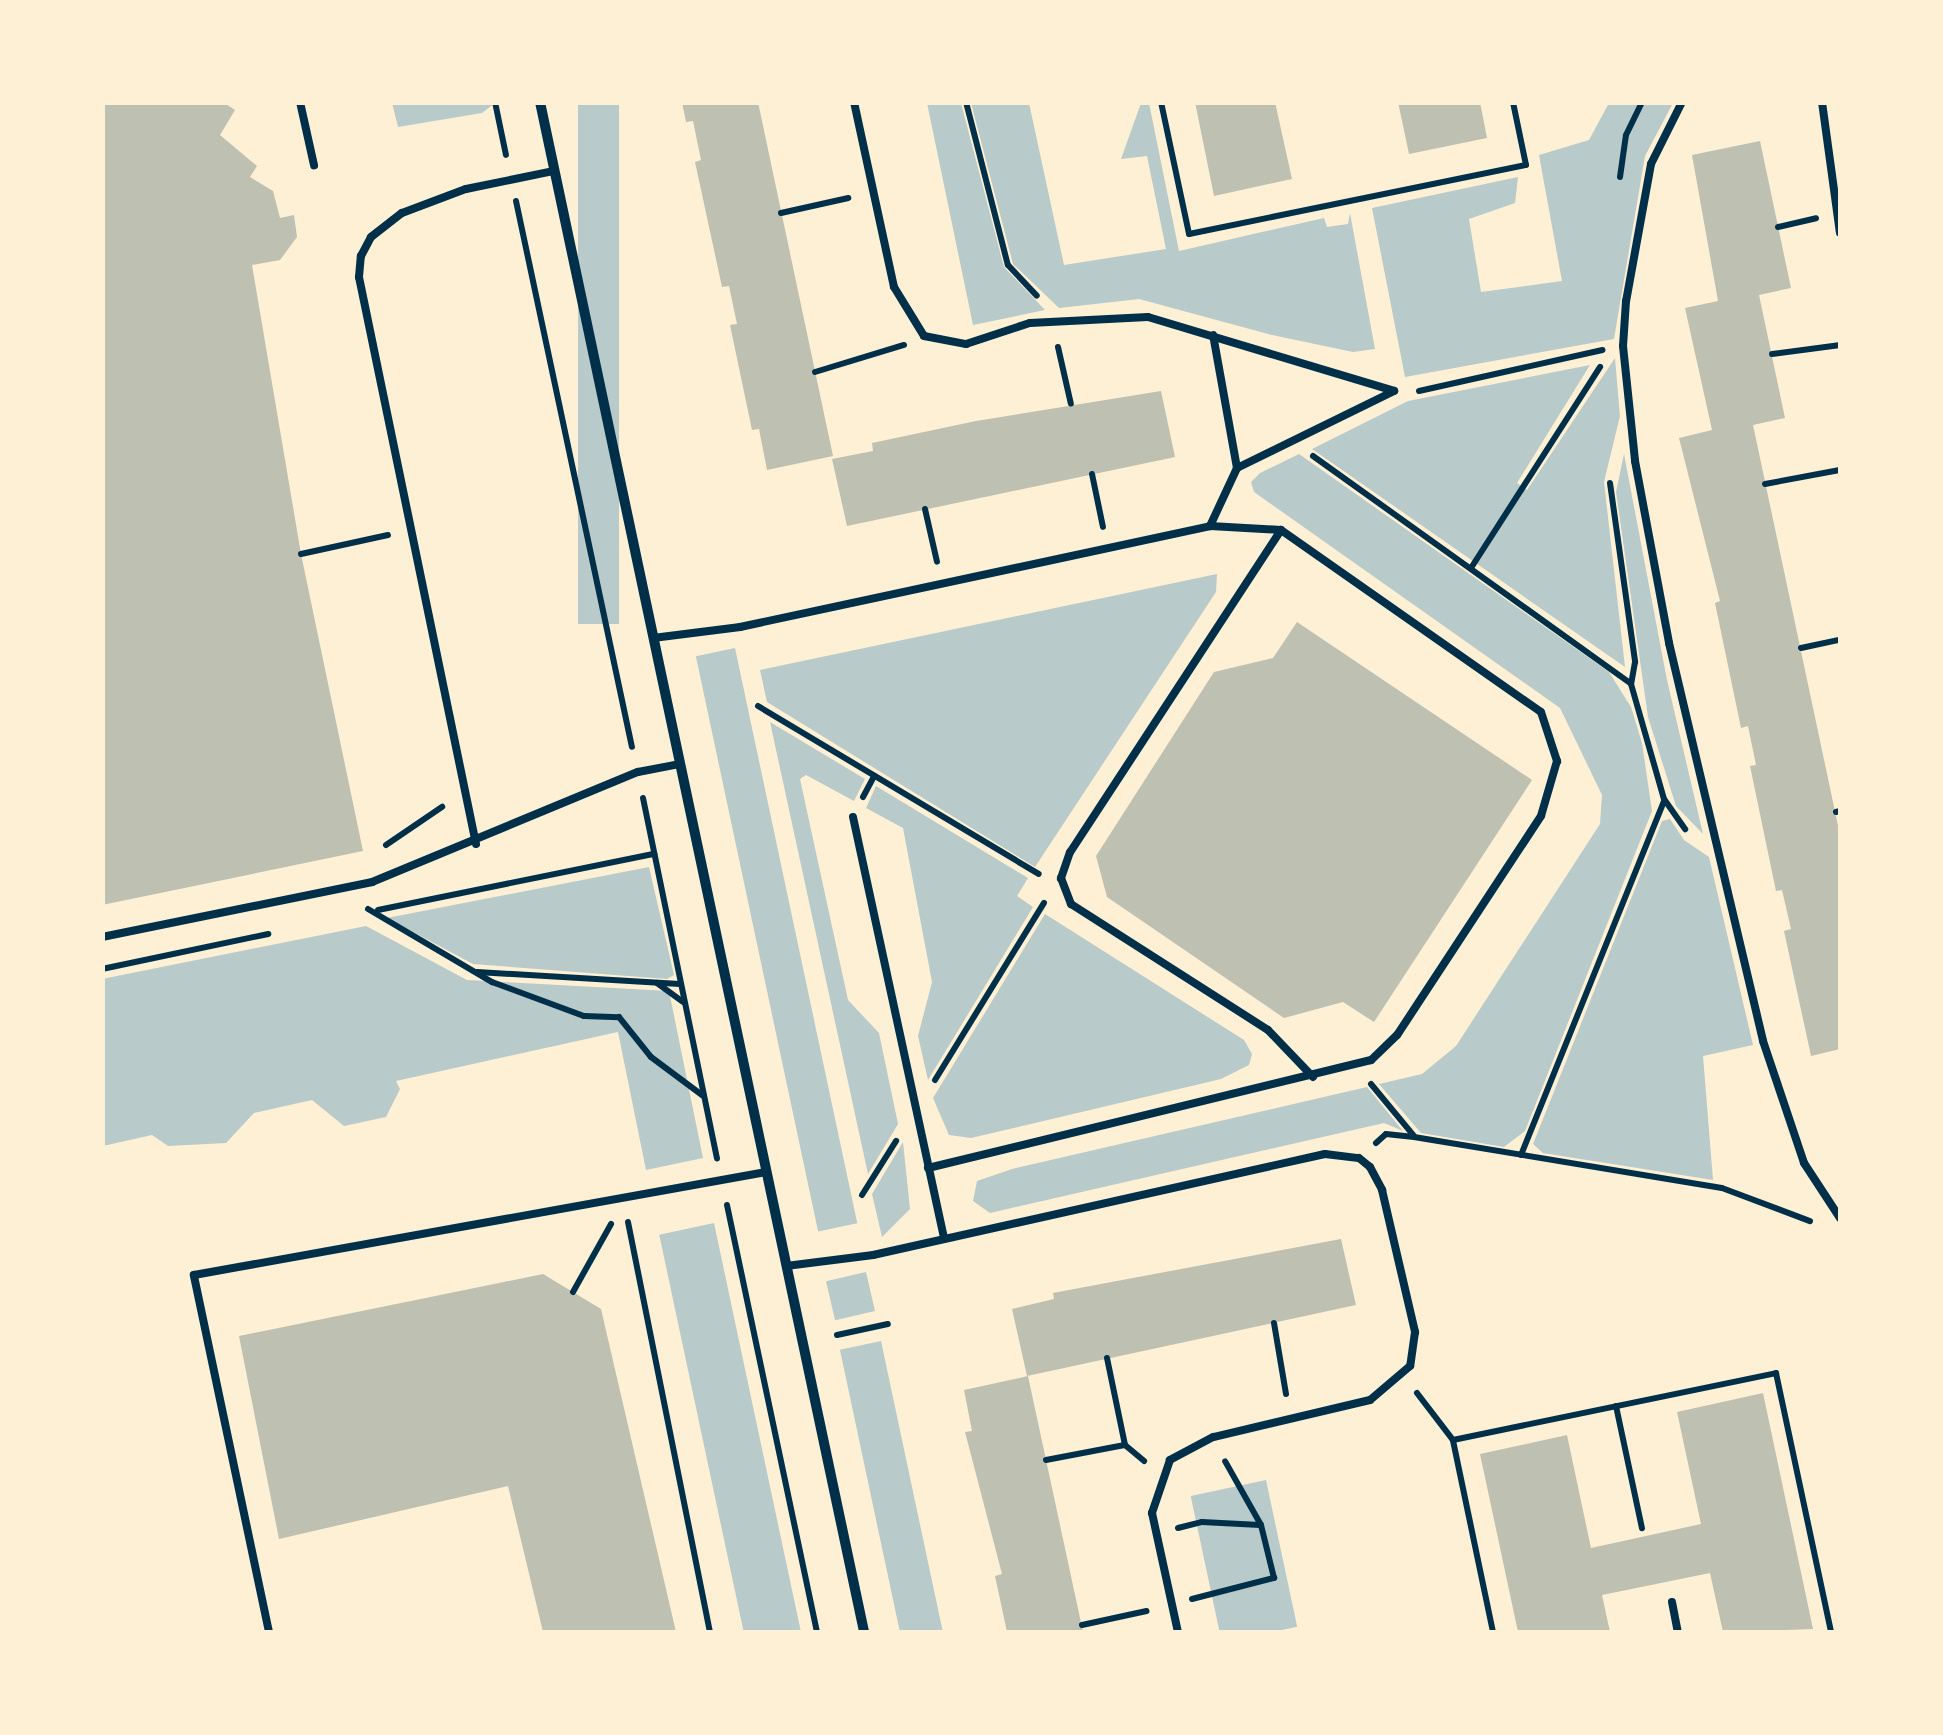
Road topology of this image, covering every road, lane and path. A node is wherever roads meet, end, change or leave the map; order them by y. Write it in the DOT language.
graph roads {
  1 [pos="300,102"];
  2 [pos="495,102"];
  3 [pos="540,102"];
  4 [pos="854,102"];
  5 [pos="966,102"];
  6 [pos="1161,102"];
  7 [pos="1513,102"];
  8 [pos="1682,102"];
  9 [pos="1822,102"];
  10 [pos="314,165"];
  11 [pos="554,171"];
  12 [pos="512,179"];
  13 [pos="874,193"];
  14 [pos="781,213"];
  15 [pos="1840,233"];
  16 [pos="1052,310"];
  17 [pos="1053,326"];
  18 [pos="924,336"];
  19 [pos="1213,336"];
  20 [pos="1840,345"];
  21 [pos="1772,354"];
  22 [pos="815,372"];
  23 [pos="1407,394"];
  24 [pos="1071,404"];
  25 [pos="1305,451"];
  26 [pos="1612,466"];
  27 [pos="1237,468"];
  28 [pos="1840,470"];
  29 [pos="1092,474"];
  30 [pos="1765,484"];
  31 [pos="926,509"];
  32 [pos="1210,526"];
  33 [pos="412,530"];
  34 [pos="1281,530"];
  35 [pos="1107,548"];
  36 [pos="302,554"];
  37 [pos="1471,568"];
  38 [pos="942,584"];
  39 [pos="653,638"];
  40 [pos="1840,640"];
  41 [pos="1800,648"];
  42 [pos="1631,684"];
  43 [pos="758,706"];
  44 [pos="680,764"];
  45 [pos="638,772"];
  46 [pos="467,790"];
  47 [pos="1664,800"];
  48 [pos="853,817"];
  49 [pos="1692,836"];
  50 [pos="476,844"];
  51 [pos="380,850"];
  52 [pos="1060,878"];
  53 [pos="354,886"];
  54 [pos="102,937"];
  55 [pos="473,972"];
  56 [pos="656,982"];
  57 [pos="680,984"];
  58 [pos="684,1003"];
  59 [pos="1357,1067"];
  60 [pos="1314,1077"];
  61 [pos="703,1095"];
  62 [pos="916,1111"];
  63 [pos="1414,1137"];
  64 [pos="1521,1155"];
  65 [pos="1359,1158"];
  66 [pos="928,1168"];
  67 [pos="766,1172"];
  68 [pos="722,1182"];
  69 [pos="862,1195"];
  70 [pos="624,1201"];
  71 [pos="1840,1218"];
  72 [pos="944,1238"];
  73 [pos="786,1266"];
  74 [pos="572,1292"];
  75 [pos="1274,1323"];
  76 [pos="888,1324"];
  77 [pos="837,1335"];
  78 [pos="1107,1358"];
  79 [pos="1616,1406"];
  80 [pos="1433,1409"];
  81 [pos="1290,1420"];
  82 [pos="1213,1437"];
  83 [pos="1453,1440"];
  84 [pos="1046,1460"];
  85 [pos="1261,1525"];
  86 [pos="1642,1528"];
  87 [pos="1157,1533"];
  88 [pos="1672,1602"];
  89 [pos="1172,1606"];
  90 [pos="1082,1625"];
  91 [pos="268,1632"];
  92 [pos="710,1632"];
  93 [pos="817,1632"];
  94 [pos="864,1632"];
  95 [pos="1178,1632"];
  96 [pos="1493,1632"];
  97 [pos="1678,1632"];
  98 [pos="1831,1632"];
  1 -- 10 [label="lane"];
  2 -- 12 [label="path"];
  3 -- 11 [label="street"];
  4 -- 13 [label="lane"];
  5 -- 16 [label="path"];
  6 -- 7 [label="path"];
  8 -- 71 [label="lane"];
  9 -- 15 [label="lane"];
  11 -- 12 [label="lane"];
  11 -- 39 [label="street"];
  12 -- 33 [label="lane"];
  12 -- 45 [label="path"];
  13 -- 14 [label="path"];
  13 -- 18 [label="lane"];
  17 -- 18 [label="lane"];
  17 -- 19 [label="lane"];
  17 -- 24 [label="path"];
  18 -- 22 [label="path"];
  19 -- 27 [label="lane"];
  19 -- 27 [label="lane"];
  20 -- 21 [label="path"];
  23 -- 37 [label="path"];
  25 -- 37 [label="path"];
  26 -- 42 [label="path"];
  27 -- 32 [label="lane"];
  28 -- 30 [label="path"];
  29 -- 35 [label="path"];
  31 -- 38 [label="path"];
  32 -- 34 [label="lane"];
  32 -- 35 [label="lane"];
  33 -- 36 [label="path"];
  33 -- 46 [label="lane"];
  34 -- 52 [label="lane"];
  34 -- 59 [label="lane"];
  35 -- 38 [label="lane"];
  37 -- 42 [label="path"];
  38 -- 39 [label="lane"];
  39 -- 44 [label="street"];
  40 -- 41 [label="path"];
  42 -- 47 [label="path"];
  43 -- 52 [label="path"];
  44 -- 45 [label="lane"];
  44 -- 67 [label="street"];
  45 -- 50 [label="lane"];
  45 -- 57 [label="path"];
  46 -- 50 [label="lane"];
  46 -- 51 [label="path"];
  47 -- 49 [label="path"];
  47 -- 64 [label="path"];
  48 -- 62 [label="lane"];
  50 -- 53 [label="lane"];
  52 -- 60 [label="lane"];
  52 -- 62 [label="path"];
  53 -- 54 [label="lane"];
  53 -- 55 [label="path"];
  55 -- 56 [label="path"];
  55 -- 61 [label="path"];
  56 -- 57 [label="path"];
  56 -- 58 [label="path"];
  57 -- 58 [label="path"];
  58 -- 61 [label="path"];
  59 -- 60 [label="lane"];
  59 -- 63 [label="path"];
  60 -- 66 [label="lane"];
  61 -- 68 [label="path"];
  62 -- 66 [label="lane"];
  62 -- 69 [label="path"];
  63 -- 64 [label="path"];
  63 -- 65 [label="path"];
  64 -- 71 [label="path"];
  65 -- 72 [label="lane"];
  65 -- 81 [label="lane"];
  66 -- 72 [label="lane"];
  67 -- 68 [label="lane"];
  67 -- 73 [label="street"];
  68 -- 70 [label="lane"];
  68 -- 93 [label="path"];
  70 -- 74 [label="path"];
  70 -- 91 [label="lane"];
  70 -- 92 [label="path"];
  72 -- 73 [label="lane"];
  73 -- 94 [label="street"];
  75 -- 81 [label="path"];
  76 -- 77 [label="path"];
  78 -- 84 [label="path"];
  79 -- 83 [label="path"];
  79 -- 86 [label="path"];
  79 -- 98 [label="path"];
  80 -- 83 [label="path"];
  81 -- 82 [label="lane"];
  82 -- 85 [label="path"];
  82 -- 87 [label="lane"];
  83 -- 96 [label="path"];
  85 -- 87 [label="path"];
  85 -- 89 [label="path"];
  87 -- 89 [label="lane"];
  88 -- 97 [label="lane"];
  89 -- 90 [label="path"];
  89 -- 95 [label="lane"];
}
